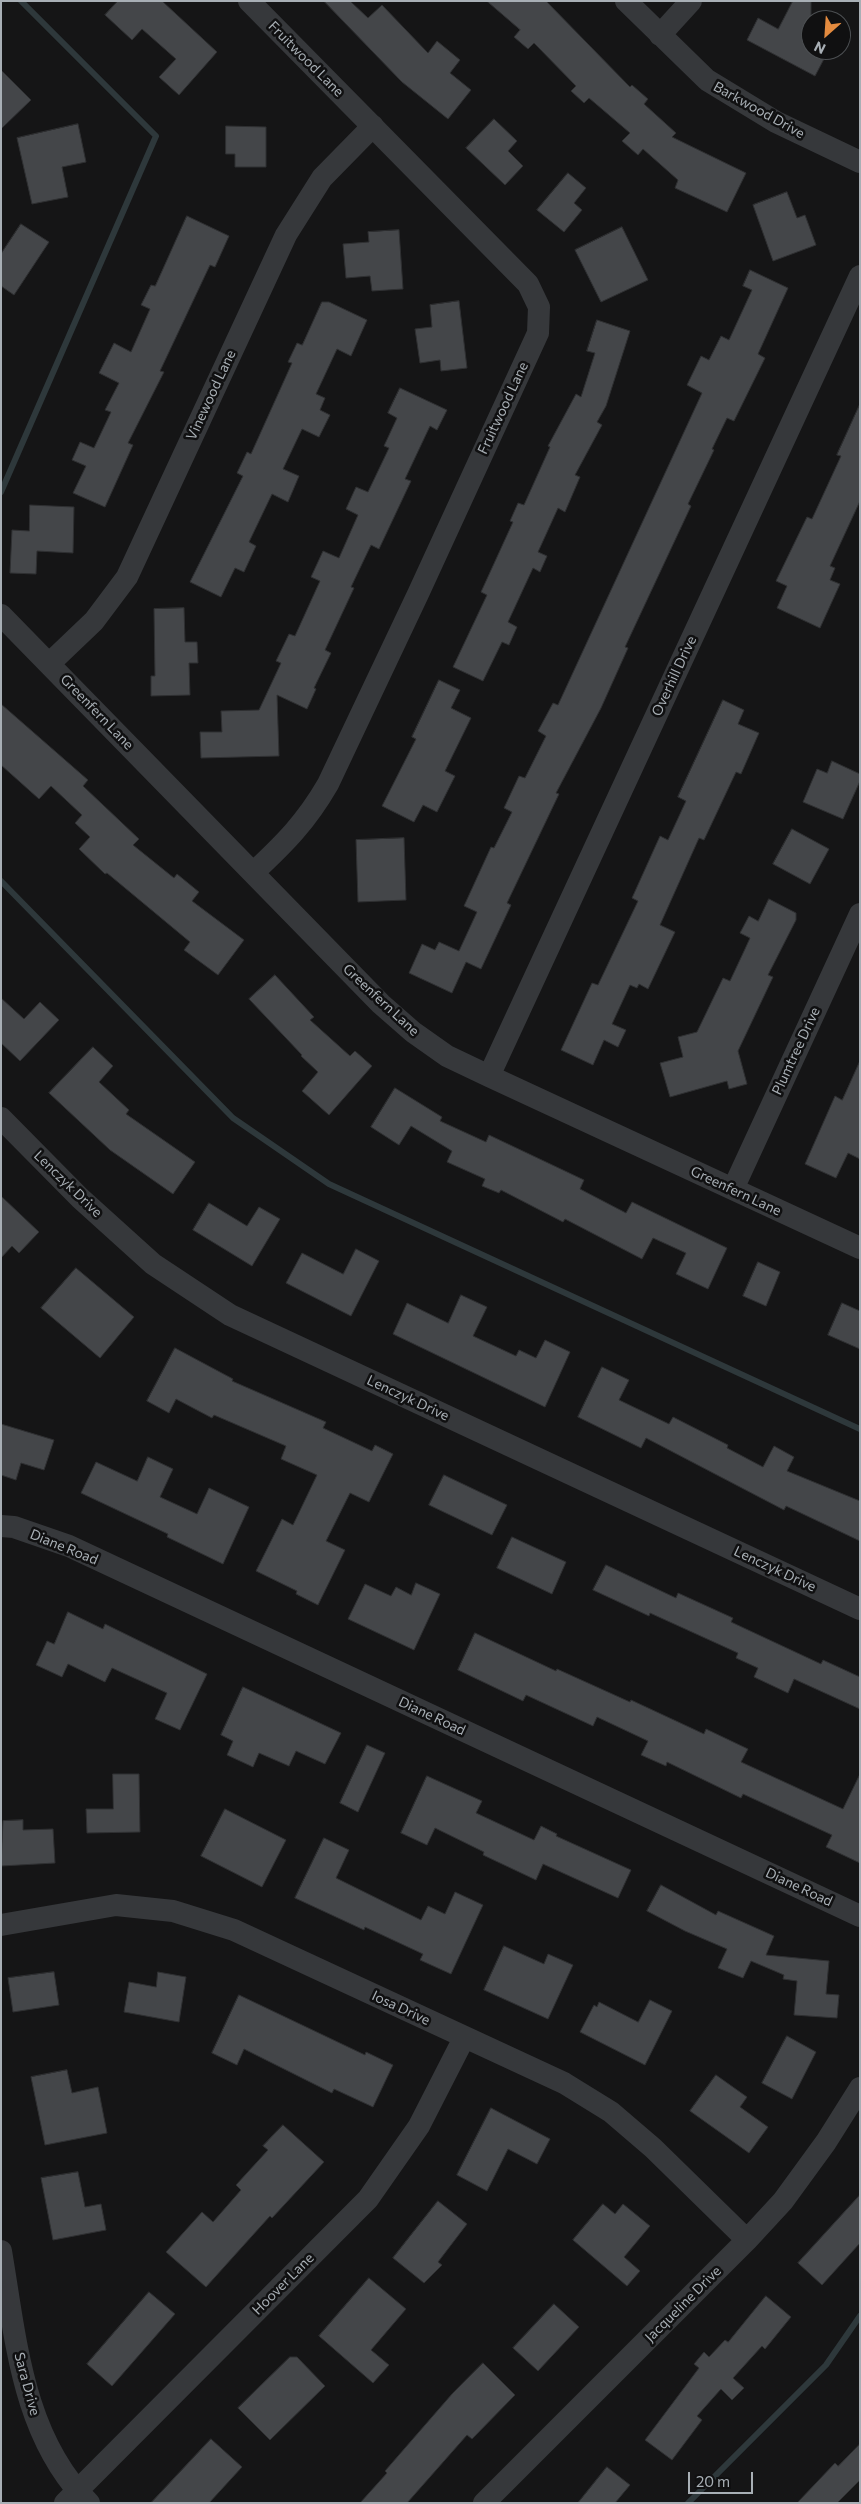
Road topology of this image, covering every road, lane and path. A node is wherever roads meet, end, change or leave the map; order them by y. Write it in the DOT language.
graph roads {
  1 [pos="249,1"];
  2 [pos="626,1"];
  3 [pos="690,1"];
  4 [pos="660,35"];
  5 [pos="372,126"];
  6 [pos="860,162"];
  7 [pos="860,276"];
  8 [pos="1,615"];
  9 [pos="50,663"];
  10 [pos="254,872"];
  11 [pos="860,914"];
  12 [pos="489,1076"];
  13 [pos="1,1118"];
  14 [pos="733,1189"];
  15 [pos="860,1248"];
  16 [pos="1,1526"];
  17 [pos="860,1609"];
  18 [pos="860,1916"];
  19 [pos="1,1925"];
  20 [pos="464,2038"];
  21 [pos="860,2088"];
  22 [pos="747,2240"];
  23 [pos="1,2251"];
  24 [pos="77,2499"];
  25 [pos="484,2503"];
  1 -- 5 [label="street, Fruitwood Lane"];
  2 -- 4 [label="street, Barkwood Drive"];
  3 -- 4 [label="street"];
  4 -- 6 [label="street, Barkwood Drive"];
  5 -- 9 [label="street, Vinewood Lane"];
  5 -- 10 [label="street, Fruitwood Lane"];
  7 -- 12 [label="street, Overhill Drive"];
  8 -- 9 [label="street, Greenfern Lane"];
  9 -- 10 [label="street, Greenfern Lane"];
  10 -- 12 [label="street, Greenfern Lane"];
  11 -- 14 [label="street, Plumtree Drive"];
  12 -- 14 [label="street, Greenfern Lane"];
  13 -- 17 [label="street, Lenczyk Drive"];
  14 -- 15 [label="street, Greenfern Lane"];
  16 -- 18 [label="street, Diane Road"];
  19 -- 20 [label="street, Iosa Drive"];
  20 -- 22 [label="street, Iosa Drive"];
  20 -- 24 [label="street, Hoover Lane"];
  21 -- 22 [label="street, Jacqueline Drive"];
  22 -- 25 [label="street, Jacqueline Drive"];
  23 -- 24 [label="street, Sara Drive"];
}
